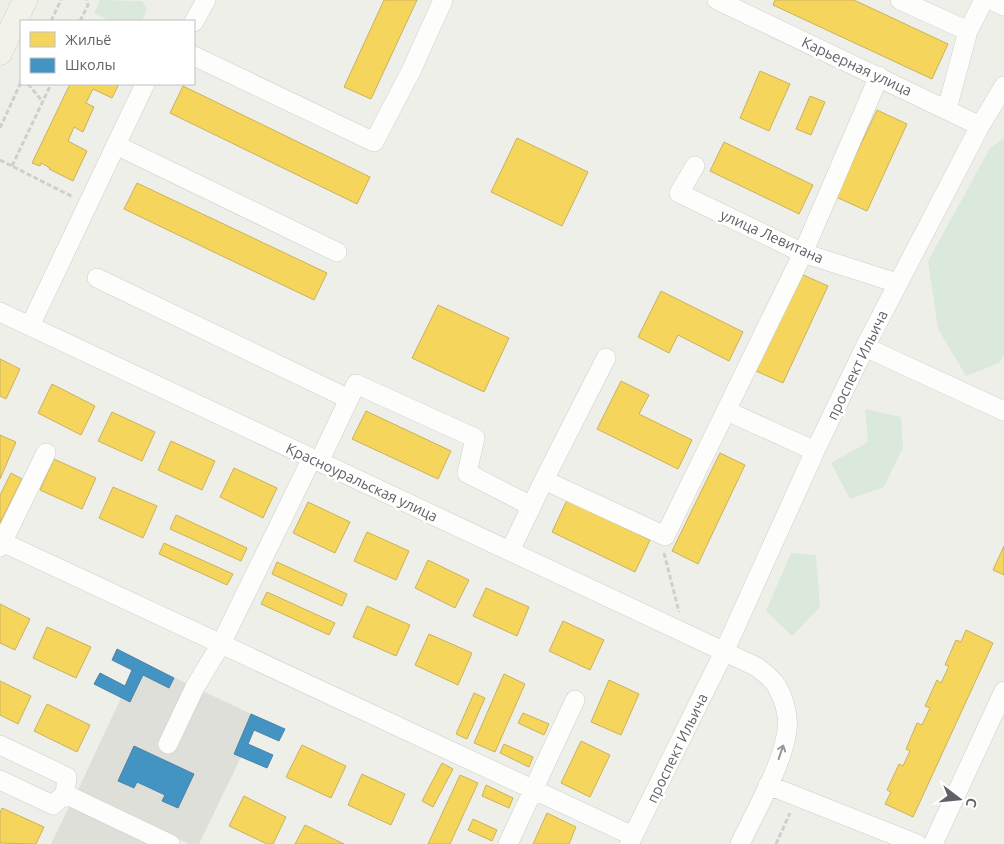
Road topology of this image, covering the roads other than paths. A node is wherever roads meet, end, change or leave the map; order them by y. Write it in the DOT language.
graph roads {
  1 [pos="25,0"];
  2 [pos="206,0"];
  3 [pos="443,0"];
  4 [pos="718,0"];
  5 [pos="900,0"];
  6 [pos="984,0"];
  7 [pos="991,0"];
  8 [pos="749,6"];
  9 [pos="1004,6"];
  10 [pos="195,20"];
  11 [pos="968,31"];
  12 [pos="0,53"];
  13 [pos="195,56"];
  14 [pos="879,76"];
  15 [pos="145,85"];
  16 [pos="1004,86"];
  17 [pos="947,109"];
  18 [pos="980,126"];
  19 [pos="116,145"];
  20 [pos="694,166"];
  21 [pos="337,252"];
  22 [pos="803,253"];
  23 [pos="97,278"];
  24 [pos="897,283"];
  25 [pos="0,312"];
  26 [pos="30,326"];
  27 [pos="865,348"];
  28 [pos="606,358"];
  29 [pos="349,399"];
  30 [pos="727,411"];
  31 [pos="1004,411"];
  32 [pos="815,451"];
  33 [pos="46,453"];
  34 [pos="316,460"];
  35 [pos="544,480"];
  36 [pos="531,506"];
  37 [pos="1,543"];
  38 [pos="510,551"];
  39 [pos="221,644"];
  40 [pos="724,652"];
  41 [pos="1004,691"];
  42 [pos="575,700"];
  43 [pos="168,744"];
  44 [pos="0,745"];
  45 [pos="0,780"];
  46 [pos="768,785"];
  47 [pos="533,789"];
  48 [pos="65,794"];
  49 [pos="631,840"];
  50 [pos="170,844"];
  51 [pos="508,844"];
  52 [pos="740,844"];
  53 [pos="917,844"];
  54 [pos="933,844"];
  1 -- 12 [label="main road"];
  2 -- 10 [label="street"];
  3 -- 13 [label="street"];
  4 -- 8 [label="street, Карьерная улица"];
  5 -- 11 [label="street"];
  6 -- 11 [label="street"];
  7 -- 9 [label="street"];
  8 -- 14 [label="street, Карьерная улица"];
  11 -- 17 [label="street"];
  14 -- 17 [label="street, Карьерная улица"];
  14 -- 22 [label="street"];
  15 -- 19 [label="street"];
  16 -- 18 [label="street, проспект Ильича"];
  17 -- 18 [label="street, Карьерная улица"];
  18 -- 24 [label="street, проспект Ильича"];
  19 -- 21 [label="street"];
  19 -- 26 [label="street"];
  20 -- 22 [label="street, улица Левитана"];
  22 -- 24 [label="street, улица Левитана"];
  22 -- 30 [label="street"];
  23 -- 29 [label="street"];
  24 -- 27 [label="street, проспект Ильича"];
  25 -- 26 [label="street, Красноуральская улица"];
  26 -- 34 [label="street, Красноуральская улица"];
  27 -- 31 [label="street"];
  27 -- 32 [label="street, проспект Ильича"];
  28 -- 35 [label="street"];
  29 -- 34 [label="street"];
  29 -- 36 [label="street"];
  30 -- 32 [label="street"];
  30 -- 35 [label="street"];
  32 -- 40 [label="street, проспект Ильича"];
  33 -- 37 [label="street"];
  34 -- 38 [label="street, Красноуральская улица"];
  34 -- 39 [label="street"];
  35 -- 36 [label="street"];
  36 -- 38 [label="street"];
  37 -- 39 [label="street"];
  38 -- 40 [label="street, Красноуральская улица"];
  39 -- 43 [label="street"];
  39 -- 47 [label="street"];
  46 -- 40 [label="street, one-way"];
  40 -- 49 [label="street, проспект Ильича"];
  41 -- 54 [label="street"];
  42 -- 47 [label="street"];
  44 -- 48 [label="street"];
  45 -- 48 [label="street"];
  46 -- 52 [label="street"];
  46 -- 53 [label="street"];
  47 -- 49 [label="street"];
  47 -- 51 [label="street"];
  48 -- 50 [label="street"];
}
